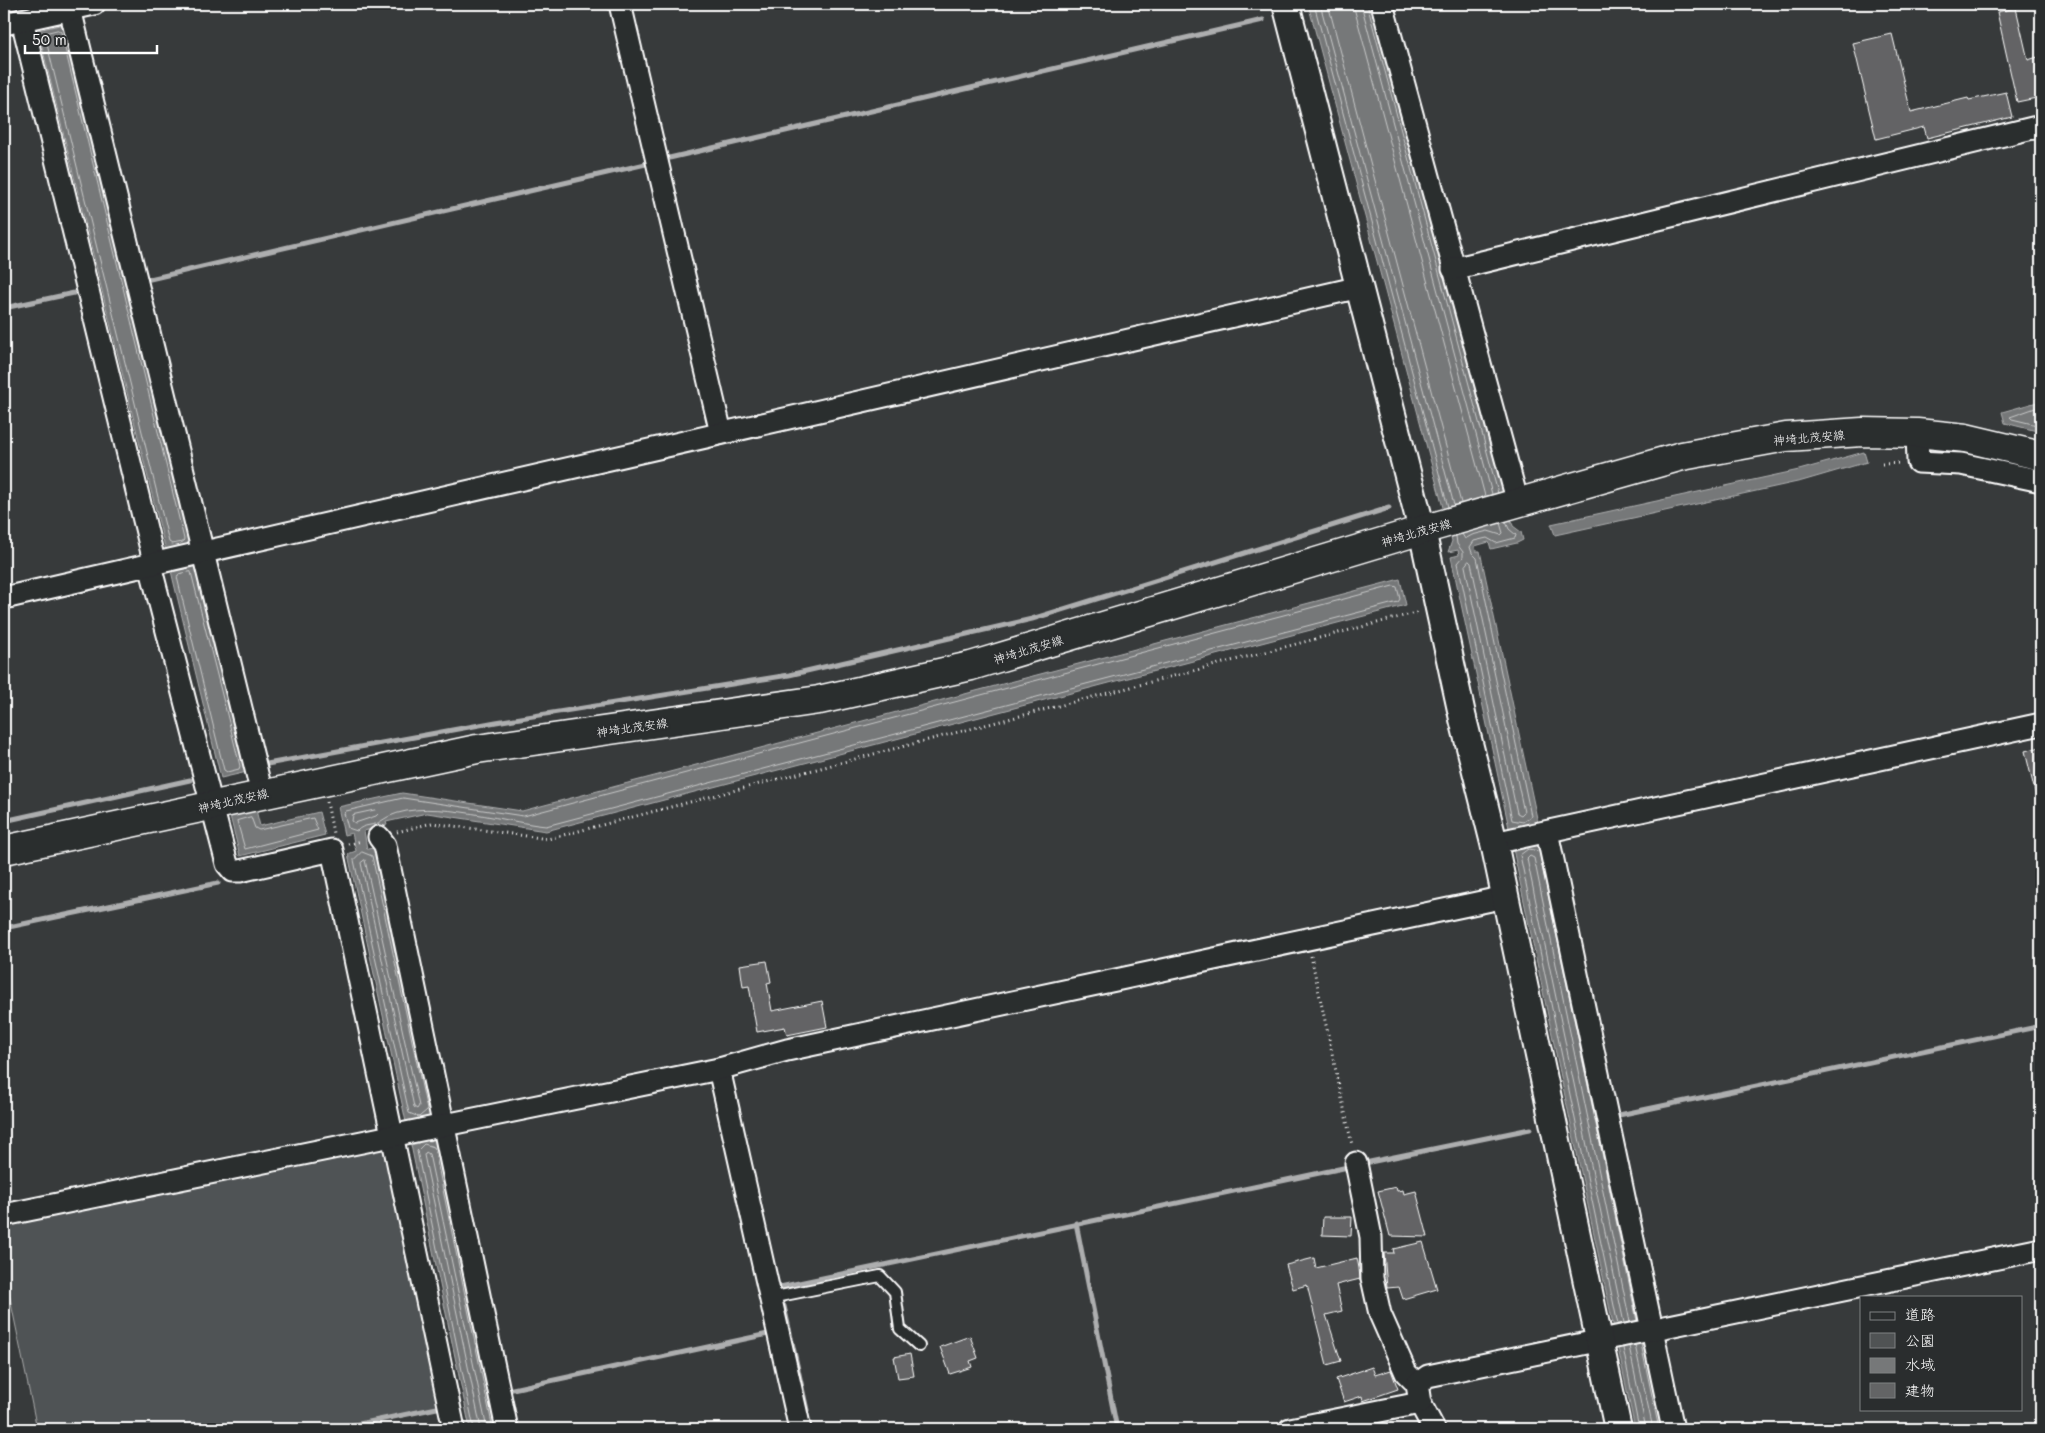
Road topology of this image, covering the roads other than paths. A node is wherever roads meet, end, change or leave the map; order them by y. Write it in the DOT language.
graph roads {
  1 [pos="620,4"];
  2 [pos="1286,4"];
  3 [pos="1382,4"];
  4 [pos="82,6"];
  5 [pos="22,16"];
  6 [pos="2041,126"];
  7 [pos="1453,269"];
  8 [pos="1360,287"];
  9 [pos="1917,433"];
  10 [pos="722,434"];
  11 [pos="2041,456"];
  12 [pos="2041,481"];
  13 [pos="1518,503"];
  14 [pos="1430,528"];
  15 [pos="204,552"];
  16 [pos="150,565"];
  17 [pos="4,598"];
  18 [pos="2041,724"];
  19 [pos="262,794"];
  20 [pos="210,806"];
  21 [pos="1533,834"];
  22 [pos="379,837"];
  23 [pos="1494,843"];
  24 [pos="4,850"];
  25 [pos="1505,897"];
  26 [pos="719,1069"];
  27 [pos="429,1128"];
  28 [pos="392,1136"];
  29 [pos="1356,1163"];
  30 [pos="4,1215"];
  31 [pos="2041,1249"];
  32 [pos="770,1298"];
  33 [pos="1650,1331"];
  34 [pos="1605,1340"];
  35 [pos="919,1346"];
  36 [pos="1418,1393"];
  37 [pos="454,1429"];
  38 [pos="507,1429"];
  39 [pos="800,1429"];
  40 [pos="1290,1429"];
  41 [pos="1434,1429"];
  42 [pos="1618,1429"];
  43 [pos="1674,1429"];
  1 -- 10 [label="street"];
  2 -- 8 [label="street"];
  3 -- 7 [label="street"];
  4 -- 5 [label="street"];
  4 -- 15 [label="street"];
  5 -- 16 [label="street"];
  6 -- 7 [label="street"];
  7 -- 13 [label="street"];
  8 -- 10 [label="street"];
  8 -- 14 [label="street"];
  9 -- 11 [label="main road, 神埼北茂安線"];
  9 -- 12 [label="street"];
  9 -- 13 [label="main road, 神埼北茂安線"];
  10 -- 15 [label="street"];
  13 -- 14 [label="main road, 神埼北茂安線"];
  14 -- 19 [label="main road, 神埼北茂安線"];
  14 -- 23 [label="street"];
  15 -- 16 [label="street"];
  15 -- 19 [label="street"];
  16 -- 17 [label="street"];
  16 -- 20 [label="street"];
  18 -- 21 [label="street"];
  19 -- 20 [label="main road, 神埼北茂安線"];
  20 -- 24 [label="main road, 神埼北茂安線"];
  20 -- 28 [label="street"];
  21 -- 23 [label="street"];
  21 -- 33 [label="street"];
  22 -- 27 [label="street"];
  23 -- 25 [label="street"];
  25 -- 26 [label="street"];
  25 -- 34 [label="street"];
  26 -- 27 [label="street"];
  26 -- 32 [label="street"];
  27 -- 28 [label="street"];
  27 -- 38 [label="street"];
  28 -- 30 [label="street"];
  28 -- 37 [label="street"];
  29 -- 36 [label="street"];
  31 -- 33 [label="street"];
  32 -- 35 [label="lane"];
  32 -- 39 [label="street"];
  33 -- 34 [label="street"];
  33 -- 43 [label="street"];
  34 -- 36 [label="street"];
  34 -- 42 [label="street"];
  36 -- 40 [label="street"];
  36 -- 41 [label="street"];
}
